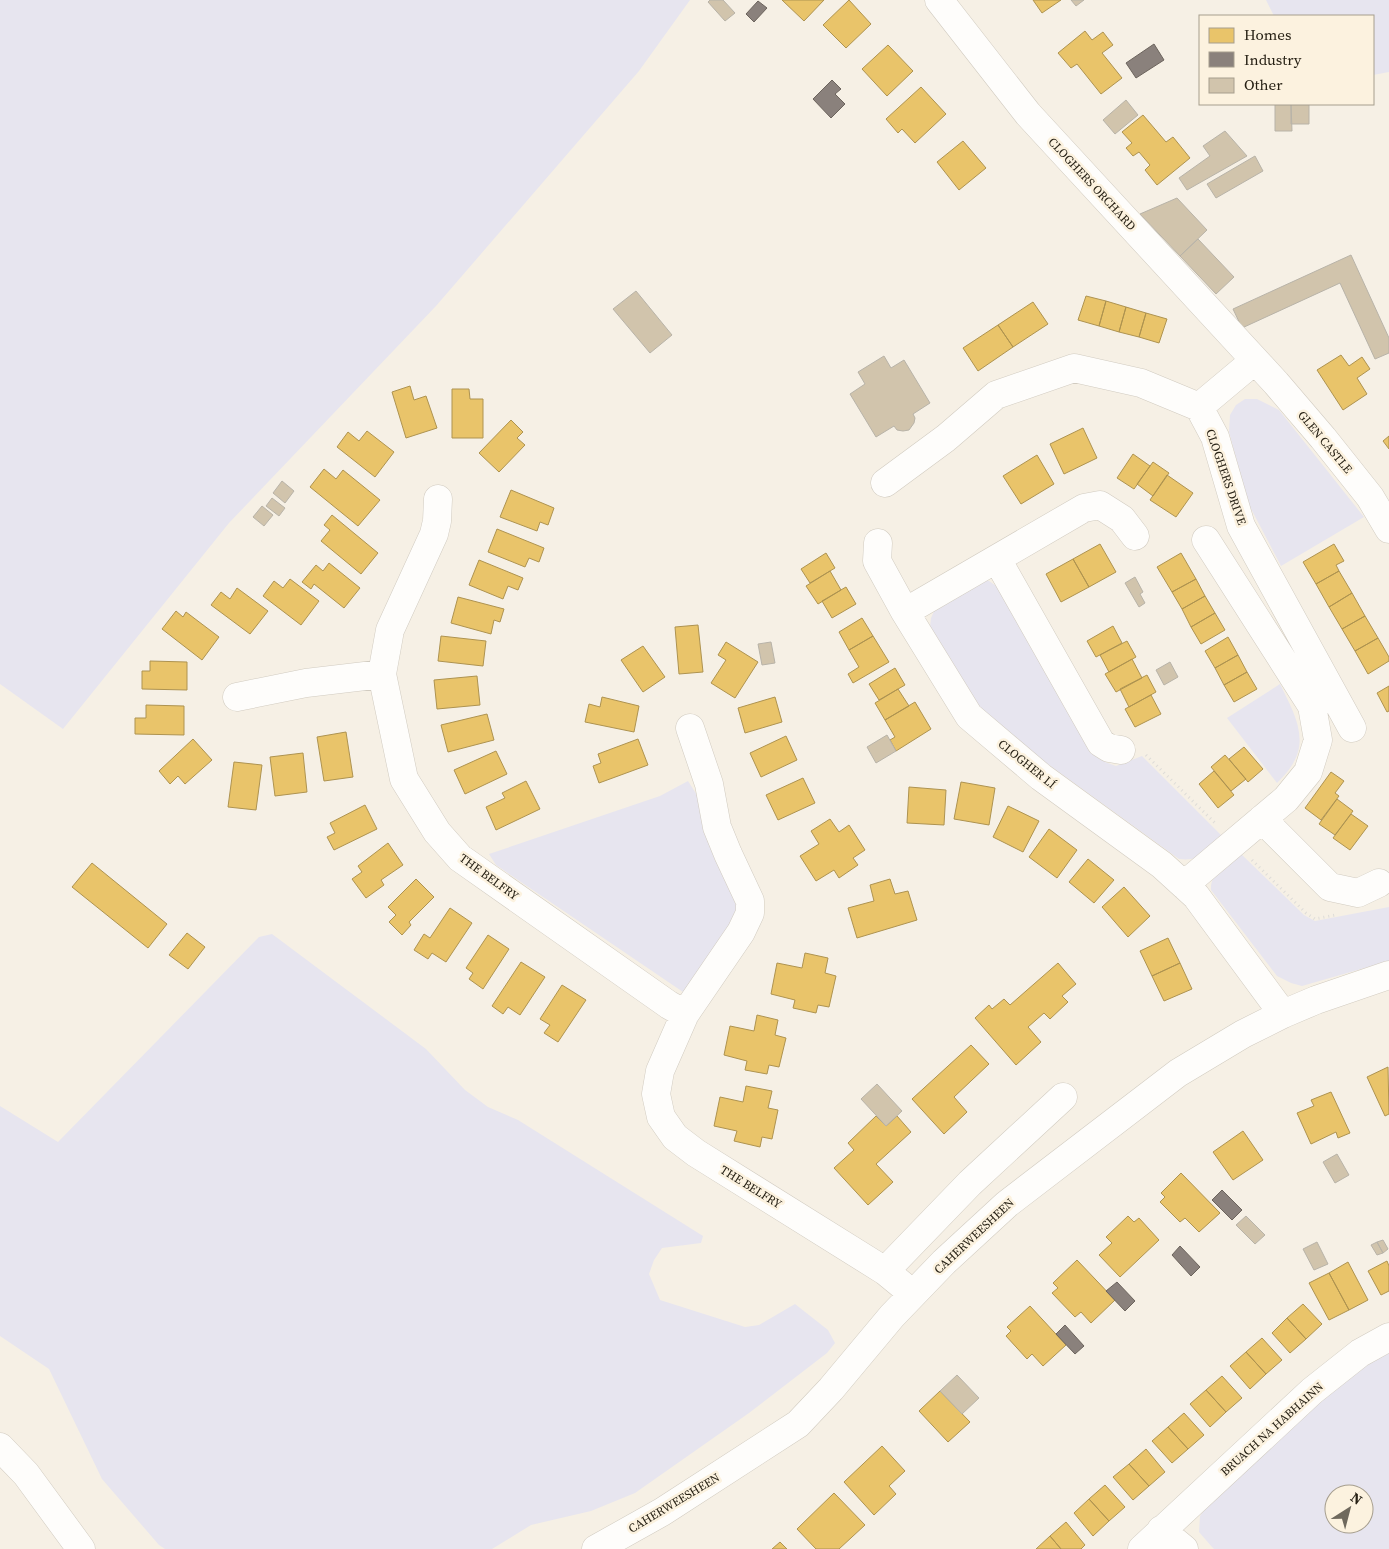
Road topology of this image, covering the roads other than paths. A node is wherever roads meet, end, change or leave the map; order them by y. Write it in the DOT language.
graph roads {
  1 [pos="939,0"];
  2 [pos="1254,361"];
  3 [pos="1199,407"];
  4 [pos="885,483"];
  5 [pos="438,499"];
  6 [pos="1389,529"];
  7 [pos="1135,536"];
  8 [pos="1206,540"];
  9 [pos="878,543"];
  10 [pos="997,560"];
  11 [pos="905,612"];
  12 [pos="382,674"];
  13 [pos="237,697"];
  14 [pos="690,728"];
  15 [pos="1352,728"];
  16 [pos="1121,750"];
  17 [pos="1262,819"];
  18 [pos="1379,883"];
  19 [pos="1184,885"];
  20 [pos="1389,975"];
  21 [pos="685,1014"];
  22 [pos="1283,1014"];
  23 [pos="1063,1097"];
  24 [pos="885,1271"];
  25 [pos="913,1294"];
  26 [pos="1389,1337"];
  27 [pos="0,1447"];
  28 [pos="1161,1530"];
  29 [pos="81,1549"];
  30 [pos="596,1549"];
  31 [pos="1142,1549"];
  32 [pos="1184,1549"];
  1 -- 2 [label="street, CLOGHERS ORCHARD"];
  2 -- 3 [label="street"];
  2 -- 6 [label="street, GLEN CASTLE"];
  3 -- 4 [label="street"];
  3 -- 15 [label="street, CLOGHERS DRIVE"];
  5 -- 12 [label="street, THE BELFRY"];
  7 -- 10 [label="street"];
  8 -- 17 [label="street"];
  9 -- 11 [label="street, CLOGHER LÍ"];
  10 -- 11 [label="street"];
  10 -- 16 [label="street"];
  11 -- 19 [label="street, CLOGHER LÍ"];
  12 -- 13 [label="street"];
  12 -- 21 [label="street, THE BELFRY"];
  14 -- 21 [label="street, THE BELFRY"];
  17 -- 18 [label="street"];
  17 -- 19 [label="street"];
  19 -- 22 [label="street, CLOGHER LÍ"];
  20 -- 22 [label="street, CAHERWEESHEEN"];
  21 -- 24 [label="street, THE BELFRY"];
  22 -- 25 [label="street, CAHERWEESHEEN"];
  23 -- 24 [label="street"];
  24 -- 25 [label="street, THE BELFRY"];
  25 -- 30 [label="street, CAHERWEESHEEN"];
  26 -- 28 [label="street, BRUACH NA HABHAINN"];
  27 -- 29 [label="street"];
  28 -- 31 [label="street, BRUACH NA HABHAINN"];
  28 -- 32 [label="street"];
}
